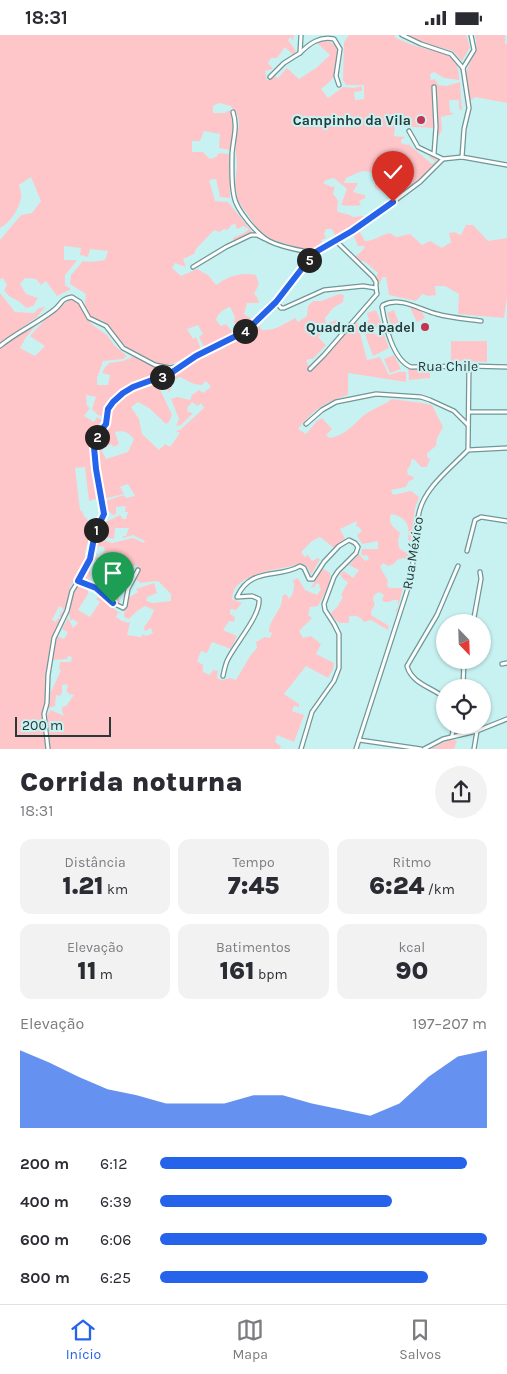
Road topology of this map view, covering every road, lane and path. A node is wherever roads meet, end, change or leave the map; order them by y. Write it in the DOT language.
graph roads {
  1 [pos="301,35"];
  2 [pos="325,35"];
  3 [pos="402,35"];
  4 [pos="471,35"];
  5 [pos="321,39"];
  6 [pos="300,53"];
  7 [pos="463,67"];
  8 [pos="270,77"];
  9 [pos="338,85"];
  10 [pos="434,87"];
  11 [pos="234,112"];
  12 [pos="409,131"];
  13 [pos="434,154"];
  14 [pos="462,157"];
  15 [pos="443,159"];
  16 [pos="507,165"];
  17 [pos="268,240"];
  18 [pos="336,241"];
  19 [pos="314,253"];
  20 [pos="192,267"];
  21 [pos="376,288"];
  22 [pos="276,302"];
  23 [pos="481,321"];
  24 [pos="0,346"];
  25 [pos="469,365"];
  26 [pos="180,366"];
  27 [pos="507,367"];
  28 [pos="310,369"];
  29 [pos="507,412"];
  30 [pos="459,414"];
  31 [pos="469,414"];
  32 [pos="306,424"];
  33 [pos="469,425"];
  34 [pos="507,448"];
  35 [pos="468,449"];
  36 [pos="507,521"];
  37 [pos="467,551"];
  38 [pos="458,566"];
  39 [pos="138,570"];
  40 [pos="480,573"];
  41 [pos="78,581"];
  42 [pos="475,614"];
  43 [pos="507,663"];
  44 [pos="502,664"];
  45 [pos="223,676"];
  46 [pos="436,692"];
  47 [pos="507,719"];
  48 [pos="491,725"];
  49 [pos="462,734"];
  50 [pos="476,734"];
  51 [pos="452,736"];
  52 [pos="359,739"];
  53 [pos="48,749"];
  54 [pos="301,749"];
  55 [pos="356,749"];
  56 [pos="422,749"];
  57 [pos="474,749"];
  1 -- 6 [label="street"];
  2 -- 5 [label="street"];
  3 -- 7 [label="street"];
  4 -- 7 [label="street"];
  5 -- 6 [label="street"];
  5 -- 9 [label="street"];
  6 -- 8 [label="street"];
  7 -- 14 [label="street"];
  10 -- 13 [label="street"];
  11 -- 17 [label="street"];
  12 -- 13 [label="street"];
  13 -- 15 [label="street"];
  14 -- 15 [label="street"];
  14 -- 16 [label="street"];
  15 -- 18 [label="street"];
  17 -- 19 [label="street"];
  17 -- 20 [label="street"];
  18 -- 19 [label="street"];
  18 -- 21 [label="street"];
  19 -- 22 [label="street"];
  21 -- 22 [label="street"];
  21 -- 28 [label="street"];
  22 -- 26 [label="street"];
  23 -- 25 [label="street, Rua Chile"];
  24 -- 26 [label="street"];
  25 -- 27 [label="street, Rua Chile"];
  25 -- 31 [label="street"];
  26 -- 41 [label="street"];
  29 -- 31 [label="street"];
  30 -- 31 [label="street"];
  30 -- 32 [label="street"];
  30 -- 33 [label="street"];
  31 -- 33 [label="street"];
  33 -- 35 [label="street"];
  34 -- 35 [label="street"];
  35 -- 52 [label="street, Rua México"];
  36 -- 37 [label="street"];
  38 -- 46 [label="street"];
  39 -- 41 [label="street"];
  40 -- 42 [label="street"];
  41 -- 53 [label="street"];
  43 -- 44 [label="street"];
  45 -- 54 [label="street"];
  47 -- 48 [label="street"];
  49 -- 51 [label="street"];
  50 -- 57 [label="street"];
  51 -- 56 [label="street"];
  52 -- 55 [label="street, Rua México"];
  52 -- 56 [label="street"];
}
